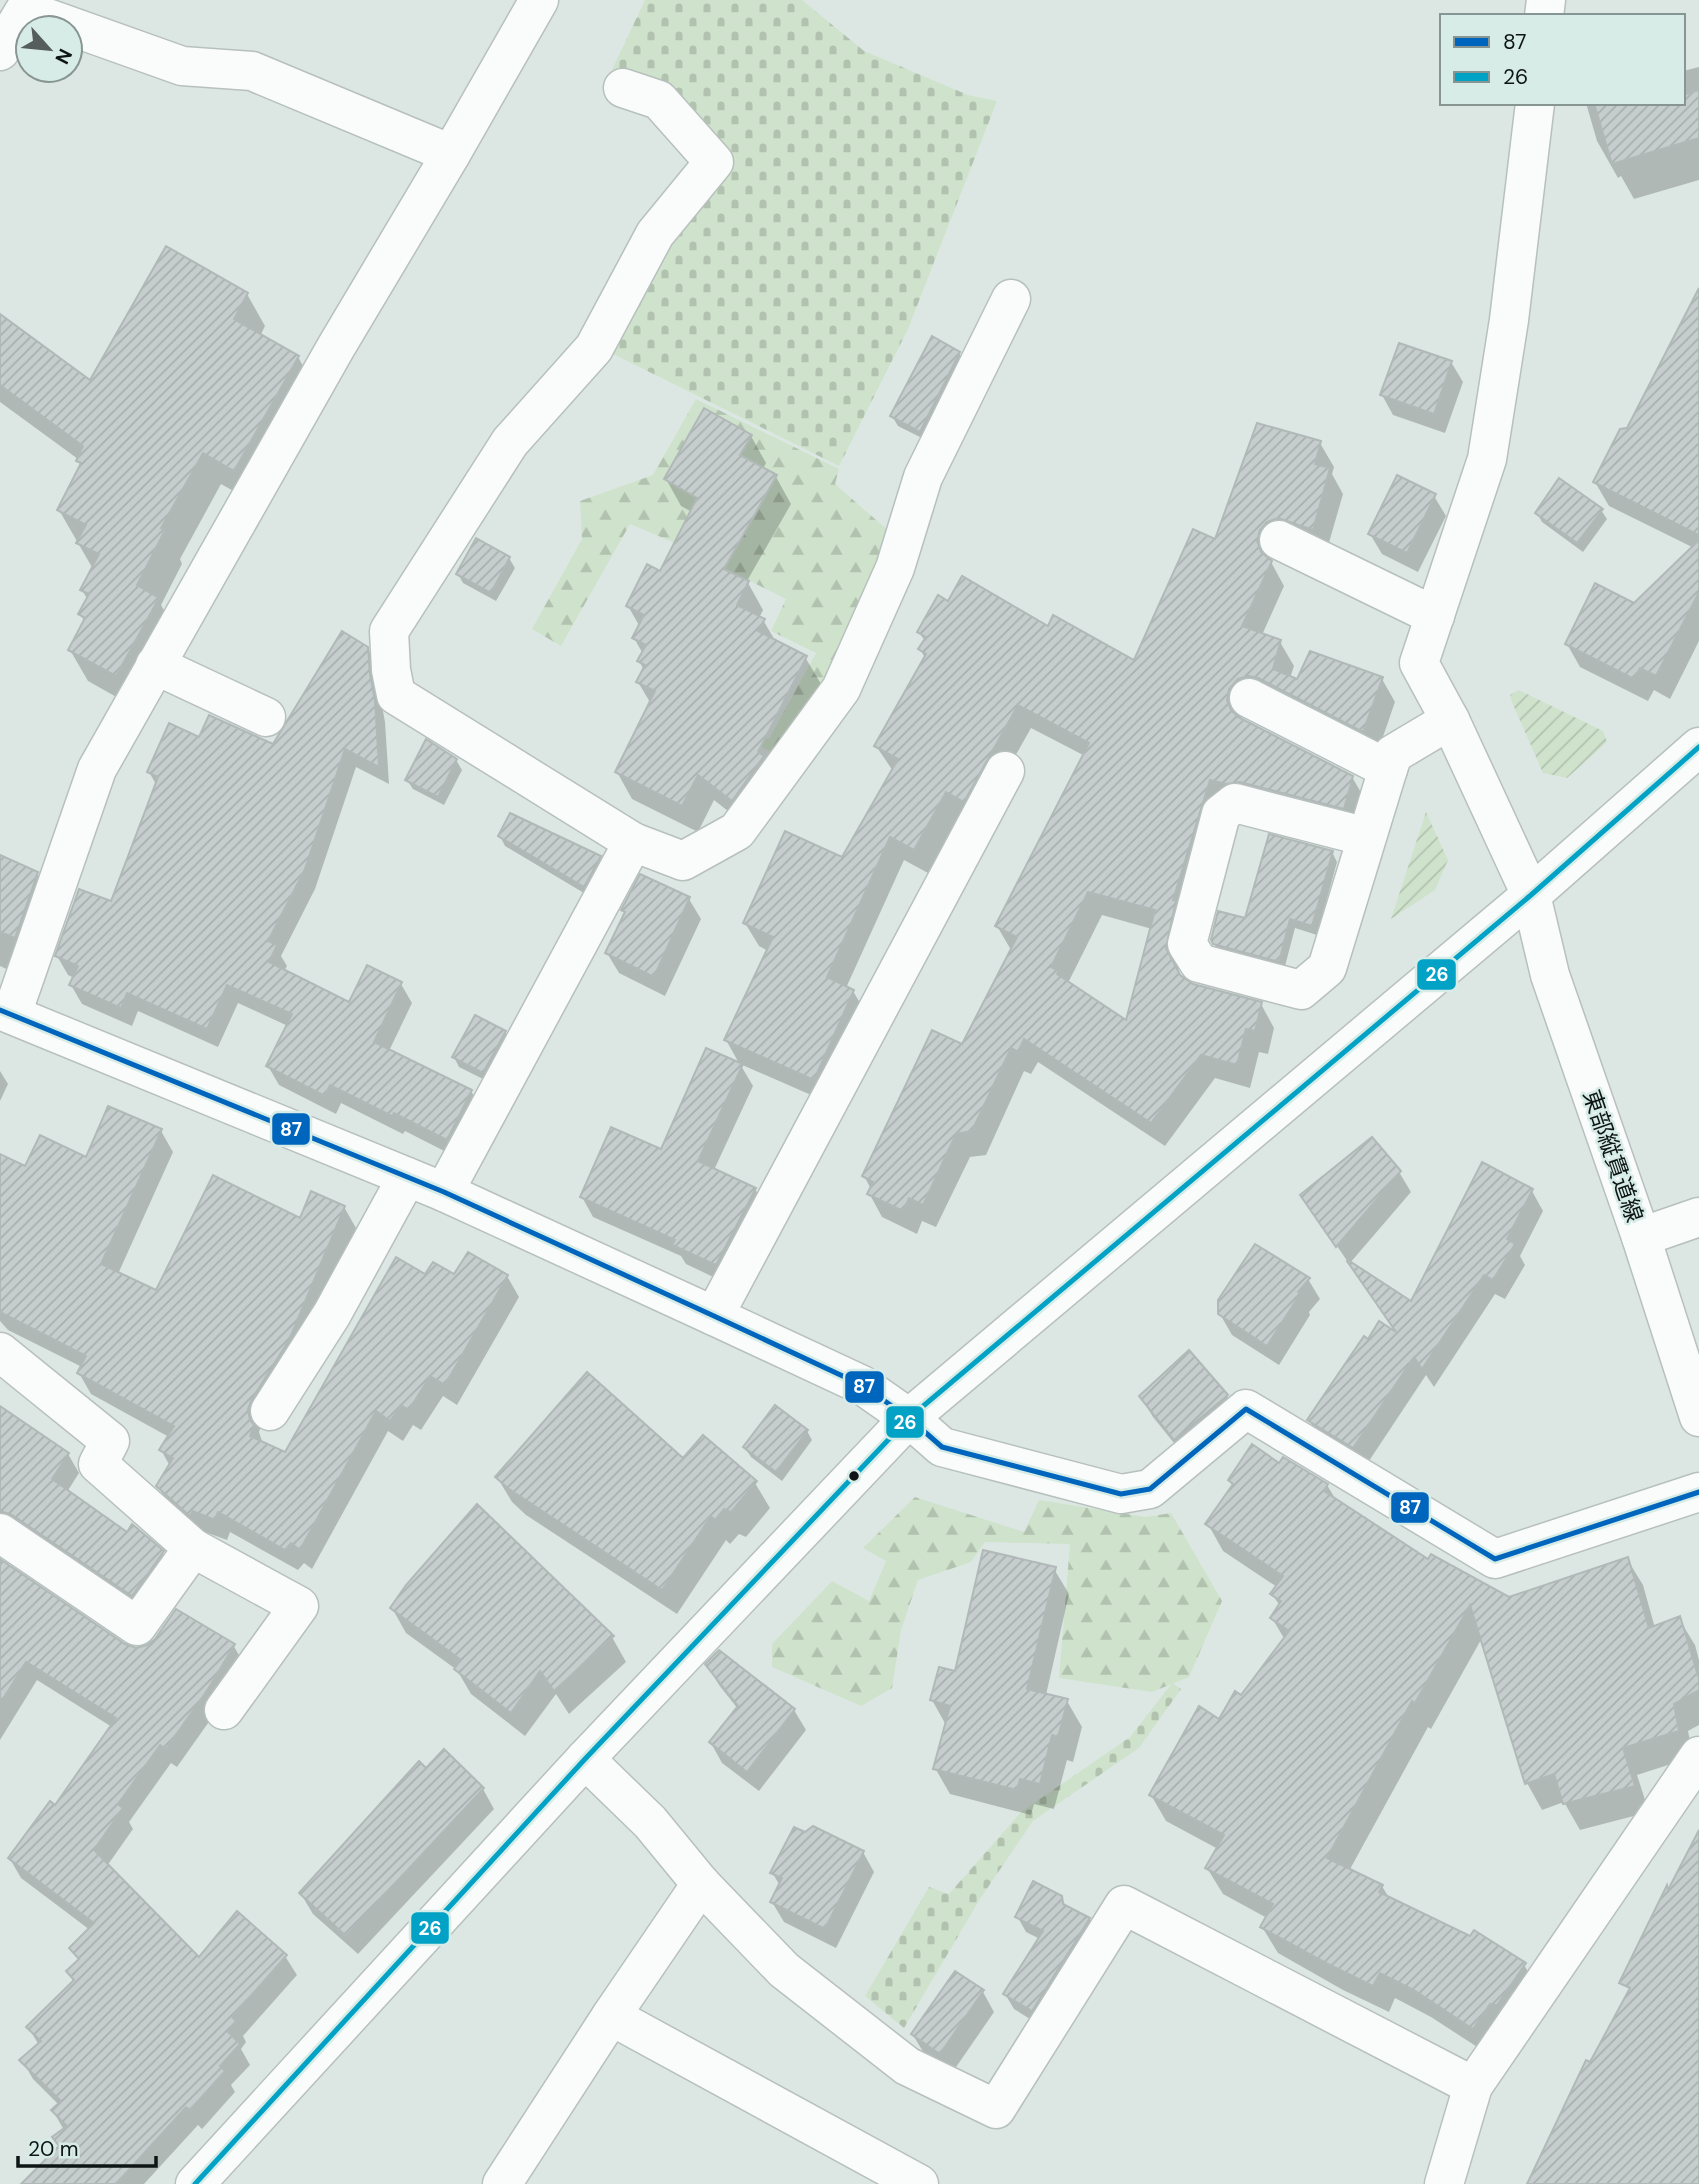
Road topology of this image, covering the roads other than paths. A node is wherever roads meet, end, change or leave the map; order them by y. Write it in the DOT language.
graph roads {
  1 [pos="539,0"];
  2 [pos="28,5"];
  3 [pos="0,51"];
  4 [pos="623,88"];
  5 [pos="1535,105"];
  6 [pos="452,154"];
  7 [pos="1011,299"];
  8 [pos="1279,540"];
  9 [pos="1435,616"];
  10 [pos="155,665"];
  11 [pos="1248,698"];
  12 [pos="266,717"];
  13 [pos="1450,720"];
  14 [pos="1699,747"];
  15 [pos="1388,769"];
  16 [pos="1005,771"];
  17 [pos="1367,837"];
  18 [pos="633,842"];
  19 [pos="1531,894"];
  20 [pos="6,1012"];
  21 [pos="407,1177"];
  22 [pos="444,1192"];
  23 [pos="1699,1217"];
  24 [pos="1641,1237"];
  25 [pos="714,1316"];
  26 [pos="0,1352"];
  27 [pos="270,1411"];
  28 [pos="1699,1416"];
  29 [pos="909,1418"];
  30 [pos="1699,1492"];
  31 [pos="0,1532"];
  32 [pos="193,1548"];
  33 [pos="224,1710"];
  34 [pos="1699,1756"];
  35 [pos="585,1759"];
  36 [pos="701,1884"];
  37 [pos="611,2016"];
  38 [pos="1473,2086"];
  39 [pos="195,2184"];
  40 [pos="502,2184"];
  41 [pos="919,2184"];
  42 [pos="1444,2184"];
  1 -- 6 [label="street"];
  2 -- 3 [label="street"];
  2 -- 6 [label="street"];
  4 -- 18 [label="street"];
  5 -- 9 [label="street"];
  6 -- 10 [label="street"];
  7 -- 18 [label="street"];
  8 -- 9 [label="street"];
  9 -- 13 [label="street, 東部縦貫道線"];
  10 -- 12 [label="street"];
  10 -- 20 [label="street"];
  11 -- 15 [label="street"];
  13 -- 15 [label="street"];
  13 -- 19 [label="street, 東部縦貫道線"];
  14 -- 19 [label="street"];
  15 -- 17 [label="street"];
  16 -- 25 [label="street"];
  17 -- 17 [label="street"];
  18 -- 22 [label="street"];
  19 -- 24 [label="street, 東部縦貫道線"];
  19 -- 29 [label="street"];
  20 -- 21 [label="street"];
  21 -- 22 [label="street"];
  21 -- 27 [label="street"];
  22 -- 25 [label="street"];
  23 -- 24 [label="street"];
  24 -- 28 [label="street, 東部縦貫道線"];
  25 -- 29 [label="street"];
  26 -- 32 [label="street"];
  29 -- 30 [label="street"];
  29 -- 35 [label="street"];
  31 -- 32 [label="street"];
  32 -- 33 [label="street"];
  34 -- 38 [label="street"];
  35 -- 36 [label="street"];
  35 -- 39 [label="street"];
  36 -- 37 [label="street"];
  36 -- 38 [label="street"];
  37 -- 40 [label="street"];
  37 -- 41 [label="street"];
  38 -- 42 [label="street"];
}
